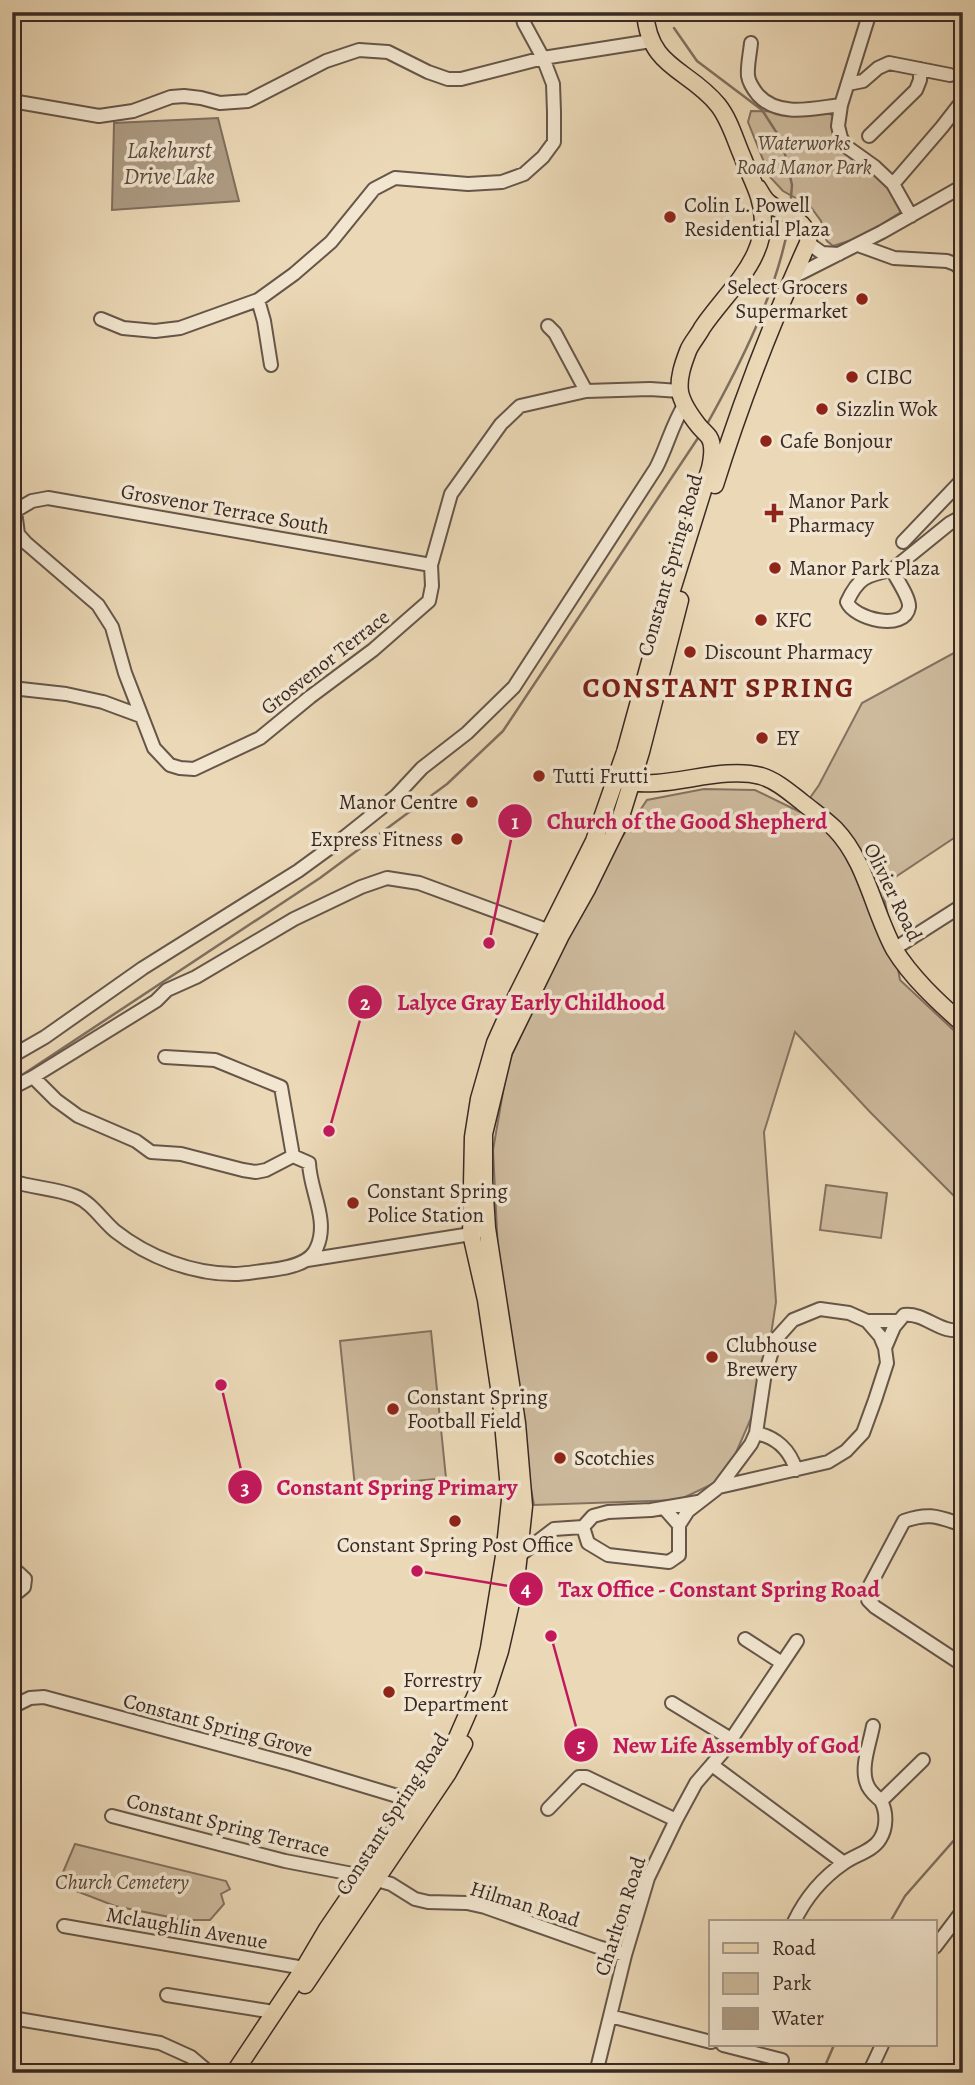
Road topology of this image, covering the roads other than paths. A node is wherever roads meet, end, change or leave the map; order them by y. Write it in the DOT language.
graph roads {
  1 [pos="521,12"];
  2 [pos="645,12"];
  3 [pos="870,12"];
  4 [pos="651,41"];
  5 [pos="751,43"];
  6 [pos="543,58"];
  7 [pos="920,69"];
  8 [pos="950,75"];
  9 [pos="848,85"];
  10 [pos="963,100"];
  11 [pos="12,101"];
  12 [pos="841,105"];
  13 [pos="869,136"];
  14 [pos="750,174"];
  15 [pos="893,184"];
  16 [pos="963,187"];
  17 [pos="785,214"];
  18 [pos="911,216"];
  19 [pos="808,243"];
  20 [pos="760,245"];
  21 [pos="858,245"];
  22 [pos="839,254"];
  23 [pos="963,270"];
  24 [pos="793,278"];
  25 [pos="258,300"];
  26 [pos="101,318"];
  27 [pos="548,326"];
  28 [pos="769,331"];
  29 [pos="271,365"];
  30 [pos="586,391"];
  31 [pos="683,398"];
  32 [pos="704,432"];
  33 [pos="963,479"];
  34 [pos="14,511"];
  35 [pos="963,516"];
  36 [pos="903,542"];
  37 [pos="431,565"];
  38 [pos="892,570"];
  39 [pos="12,688"];
  40 [pos="141,716"];
  41 [pos="624,781"];
  42 [pos="963,905"];
  43 [pos="555,933"];
  44 [pos="894,949"];
  45 [pos="963,1024"];
  46 [pos="12,1056"];
  47 [pos="166,1057"];
  48 [pos="33,1077"];
  49 [pos="12,1088"];
  50 [pos="293,1156"];
  51 [pos="12,1181"];
  52 [pos="487,1227"];
  53 [pos="471,1234"];
  54 [pos="307,1259"];
  55 [pos="867,1321"];
  56 [pos="898,1321"];
  57 [pos="963,1329"];
  58 [pos="885,1348"];
  59 [pos="756,1433"];
  60 [pos="796,1470"];
  61 [pos="719,1487"];
  62 [pos="698,1502"];
  63 [pos="664,1508"];
  64 [pos="679,1525"];
  65 [pos="963,1525"];
  66 [pos="583,1527"];
  67 [pos="520,1555"];
  68 [pos="12,1567"];
  69 [pos="12,1592"];
  70 [pos="745,1639"];
  71 [pos="797,1641"];
  72 [pos="782,1663"];
  73 [pos="963,1665"];
  74 [pos="672,1703"];
  75 [pos="12,1707"];
  76 [pos="873,1727"];
  77 [pos="731,1739"];
  78 [pos="923,1760"];
  79 [pos="712,1765"];
  80 [pos="414,1801"];
  81 [pos="881,1801"];
  82 [pos="548,1809"];
  83 [pos="112,1816"];
  84 [pos="676,1820"];
  85 [pos="844,1863"];
  86 [pos="369,1878"];
  87 [pos="963,1910"];
  88 [pos="795,1920"];
  89 [pos="64,1926"];
  90 [pos="936,1946"];
  91 [pos="625,1955"];
  92 [pos="304,1968"];
  93 [pos="167,1995"];
  94 [pos="274,2012"];
  95 [pos="610,2016"];
  96 [pos="12,2018"];
  97 [pos="709,2041"];
  98 [pos="727,2046"];
  99 [pos="882,2046"];
  100 [pos="782,2060"];
  101 [pos="210,2073"];
  102 [pos="234,2073"];
  103 [pos="247,2073"];
  104 [pos="596,2073"];
  105 [pos="869,2073"];
  1 -- 6 [label="street"];
  2 -- 4 [label="main road"];
  3 -- 9 [label="street"];
  4 -- 6 [label="street"];
  4 -- 14 [label="main road"];
  5 -- 12 [label="street"];
  6 -- 11 [label="street"];
  6 -- 25 [label="street"];
  7 -- 8 [label="street"];
  7 -- 9 [label="street"];
  7 -- 13 [label="street"];
  9 -- 12 [label="street"];
  10 -- 15 [label="street"];
  12 -- 15 [label="street"];
  14 -- 17 [label="main road"];
  14 -- 20 [label="main road"];
  15 -- 18 [label="street"];
  16 -- 18 [label="street"];
  17 -- 19 [label="main road"];
  17 -- 20 [label="main road"];
  18 -- 21 [label="street"];
  19 -- 22 [label="street"];
  19 -- 24 [label="main road, Constant Spring Road"];
  20 -- 31 [label="main road"];
  21 -- 22 [label="street"];
  21 -- 23 [label="street"];
  22 -- 24 [label="street"];
  24 -- 28 [label="main road, Constant Spring Road"];
  25 -- 26 [label="street"];
  25 -- 29 [label="street"];
  27 -- 30 [label="street"];
  28 -- 32 [label="main road"];
  28 -- 41 [label="main road, Constant Spring Road"];
  30 -- 31 [label="street, Grosvenor Terrace"];
  30 -- 37 [label="street, Grosvenor Terrace"];
  31 -- 32 [label="main road"];
  31 -- 46 [label="street"];
  32 -- 41 [label="main road, Constant Spring Road"];
  33 -- 36 [label="street"];
  34 -- 37 [label="street, Grosvenor Terrace South"];
  34 -- 40 [label="street, Grosvenor Terrace"];
  35 -- 38 [label="street"];
  37 -- 40 [label="street, Grosvenor Terrace"];
  38 -- 38 [label="street"];
  39 -- 40 [label="street"];
  41 -- 43 [label="main road, Constant Spring Road"];
  41 -- 44 [label="main road, Olivier Road"];
  42 -- 44 [label="street"];
  43 -- 48 [label="street"];
  43 -- 52 [label="main road, Constant Spring Road"];
  43 -- 53 [label="main road, Constant Spring Road"];
  44 -- 45 [label="main road, Olivier Road"];
  47 -- 50 [label="street"];
  48 -- 49 [label="street"];
  48 -- 50 [label="street"];
  50 -- 54 [label="street"];
  51 -- 54 [label="street"];
  52 -- 53 [label="street"];
  52 -- 67 [label="main road, Constant Spring Road"];
  53 -- 54 [label="street"];
  53 -- 80 [label="main road, Constant Spring Road"];
  55 -- 56 [label="street"];
  55 -- 58 [label="street"];
  55 -- 59 [label="street"];
  56 -- 57 [label="street"];
  56 -- 58 [label="street"];
  58 -- 60 [label="street"];
  59 -- 60 [label="street"];
  59 -- 61 [label="street"];
  60 -- 61 [label="street"];
  61 -- 62 [label="street"];
  62 -- 63 [label="street"];
  62 -- 64 [label="street"];
  63 -- 64 [label="street"];
  63 -- 66 [label="street"];
  64 -- 66 [label="street"];
  65 -- 73 [label="street"];
  66 -- 67 [label="street"];
  67 -- 86 [label="main road, Constant Spring Road"];
  68 -- 69 [label="street"];
  70 -- 72 [label="street"];
  71 -- 72 [label="street, Charlton Road"];
  72 -- 77 [label="street, Charlton Road"];
  74 -- 77 [label="street"];
  75 -- 80 [label="street, Constant Spring Grove"];
  76 -- 81 [label="street"];
  77 -- 79 [label="street, Charlton Road"];
  78 -- 81 [label="street"];
  79 -- 84 [label="street, Charlton Road"];
  79 -- 85 [label="street"];
  80 -- 86 [label="main road, Constant Spring Road"];
  81 -- 85 [label="street"];
  82 -- 84 [label="street"];
  83 -- 86 [label="street, Constant Spring Terrace"];
  84 -- 91 [label="street, Charlton Road"];
  85 -- 88 [label="street"];
  86 -- 91 [label="street, Hilman Road"];
  86 -- 92 [label="main road, Constant Spring Road"];
  86 -- 103 [label="main road, Constant Spring Road"];
  87 -- 90 [label="street"];
  89 -- 92 [label="street, Mclaughlin Avenue"];
  91 -- 95 [label="street, Charlton Road"];
  92 -- 94 [label="main road, Constant Spring Road"];
  93 -- 94 [label="street"];
  94 -- 102 [label="main road, Constant Spring Road"];
  95 -- 97 [label="street"];
  95 -- 104 [label="street, Charlton Road"];
  96 -- 101 [label="street"];
  98 -- 100 [label="street"];
  99 -- 105 [label="street"];
}
